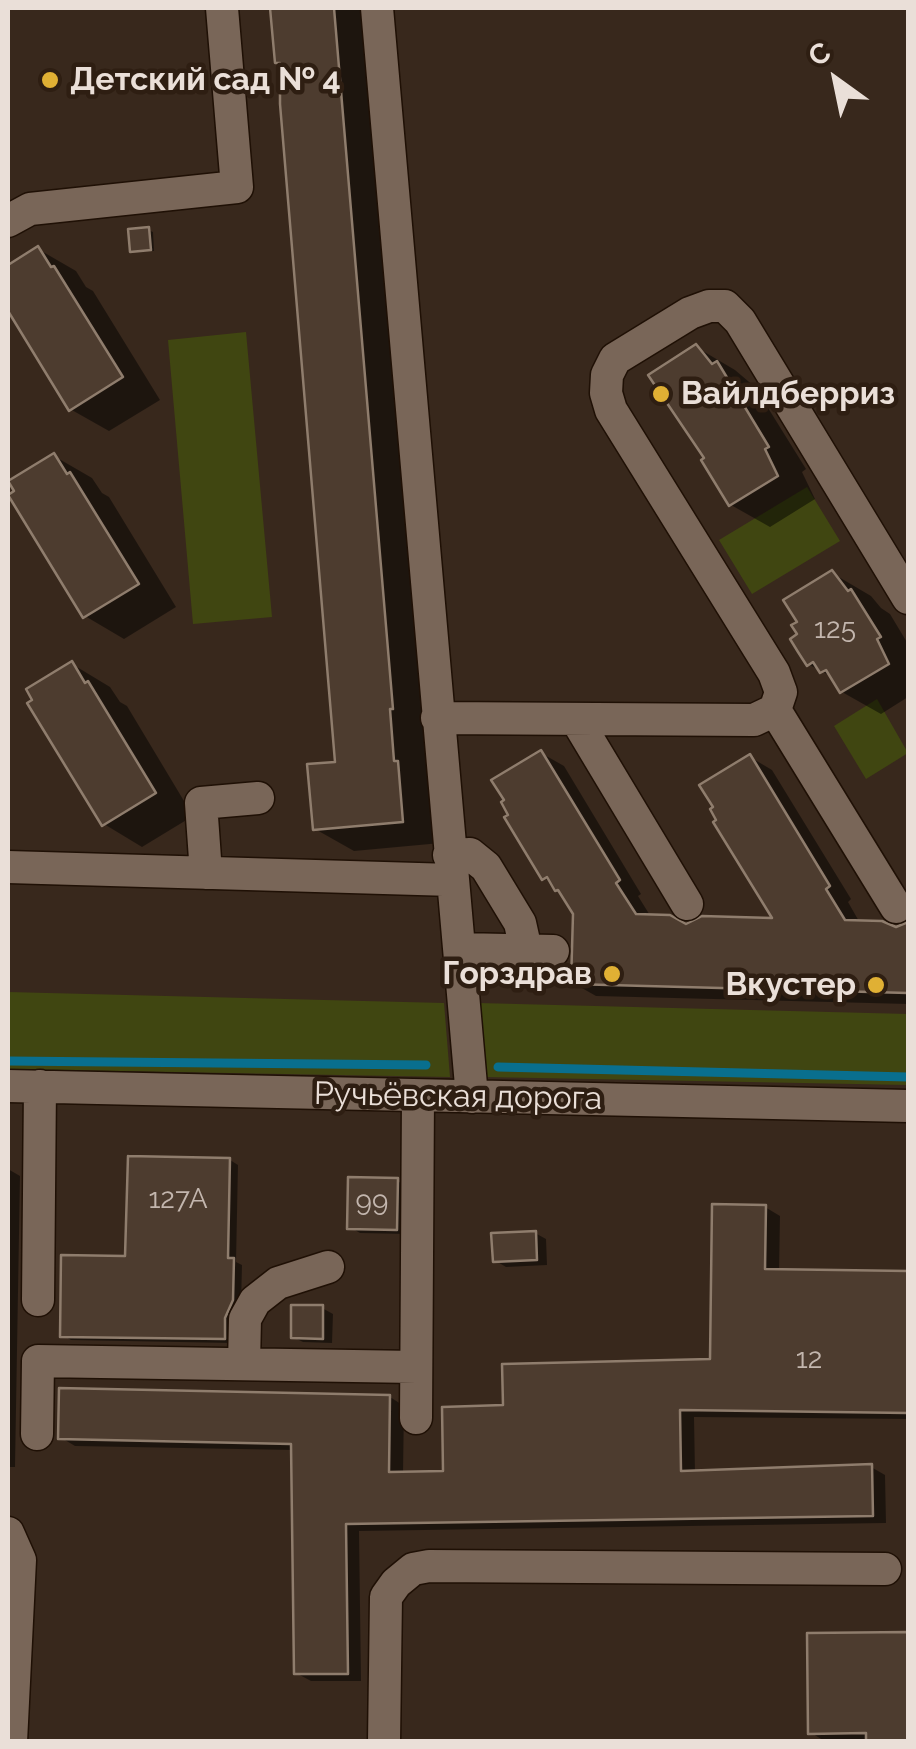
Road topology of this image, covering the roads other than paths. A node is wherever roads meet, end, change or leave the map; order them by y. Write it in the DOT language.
graph roads {
  1 [pos="222,8"];
  2 [pos="376,8"];
  3 [pos="8,221"];
  4 [pos="908,598"];
  5 [pos="776,710"];
  6 [pos="437,718"];
  7 [pos="576,719"];
  8 [pos="258,798"];
  9 [pos="8,867"];
  10 [pos="450,868"];
  11 [pos="206,873"];
  12 [pos="686,904"];
  13 [pos="896,907"];
  14 [pos="460,949"];
  15 [pos="8,1086"];
  16 [pos="40,1086"];
  17 [pos="418,1096"];
  18 [pos="472,1097"];
  19 [pos="908,1106"];
  20 [pos="328,1267"];
  21 [pos="38,1300"];
  22 [pos="244,1364"];
  23 [pos="416,1367"];
  24 [pos="416,1418"];
  25 [pos="37,1434"];
  26 [pos="8,1532"];
  27 [pos="885,1568"];
  28 [pos="11,1742"];
  29 [pos="384,1742"];
  1 -- 3 [label="street"];
  2 -- 6 [label="street"];
  4 -- 5 [label="street"];
  5 -- 7 [label="street"];
  5 -- 13 [label="street"];
  6 -- 7 [label="street"];
  6 -- 10 [label="street"];
  7 -- 12 [label="street"];
  8 -- 11 [label="street"];
  9 -- 11 [label="street"];
  10 -- 11 [label="street"];
  10 -- 14 [label="street"];
  10 -- 14 [label="street"];
  14 -- 18 [label="street"];
  15 -- 16 [label="street, Ручьёвская дорога"];
  16 -- 17 [label="street, Ручьёвская дорога"];
  16 -- 21 [label="street"];
  17 -- 18 [label="street, Ручьёвская дорога"];
  17 -- 23 [label="street"];
  18 -- 19 [label="street, Ручьёвская дорога"];
  20 -- 22 [label="street"];
  22 -- 23 [label="street"];
  22 -- 25 [label="street"];
  23 -- 24 [label="street"];
  26 -- 28 [label="street"];
  27 -- 29 [label="street"];
}
